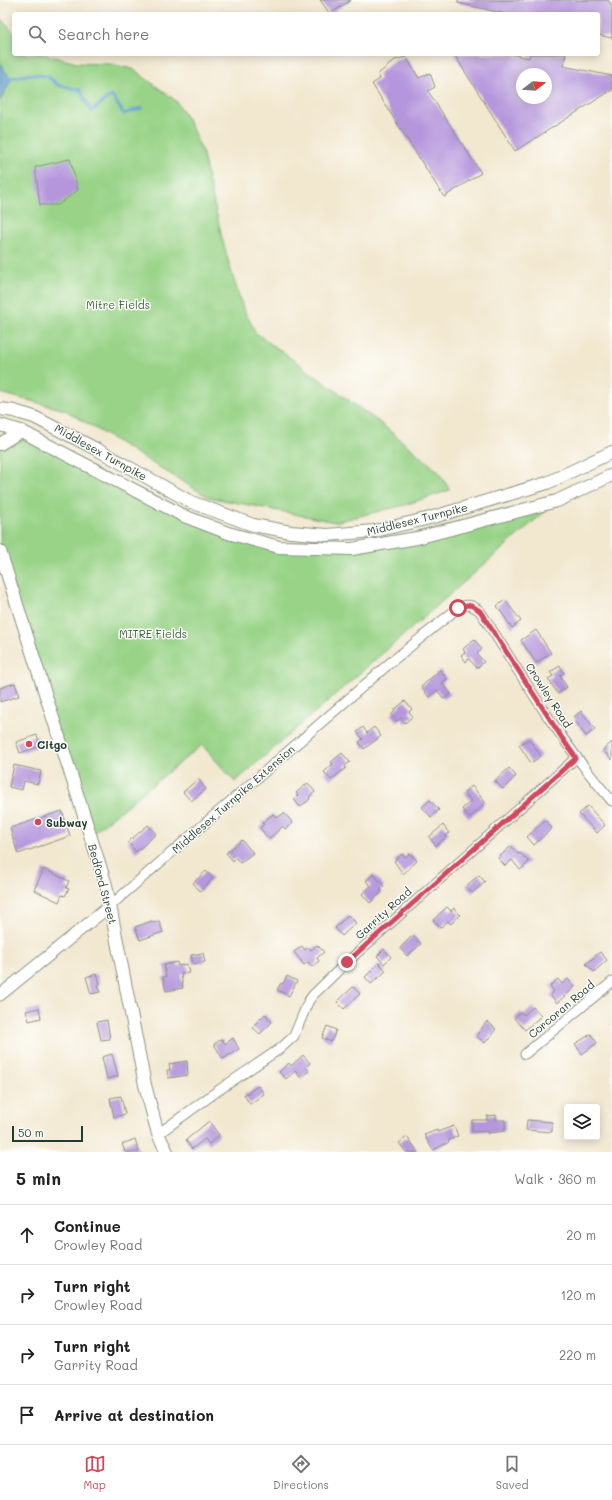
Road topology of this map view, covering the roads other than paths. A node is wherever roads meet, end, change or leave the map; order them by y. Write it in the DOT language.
graph roads {
  1 [pos="0,409"];
  2 [pos="0,425"];
  3 [pos="21,431"];
  4 [pos="0,444"];
  5 [pos="612,452"];
  6 [pos="612,475"];
  7 [pos="0,552"];
  8 [pos="466,605"];
  9 [pos="576,758"];
  10 [pos="612,801"];
  11 [pos="111,905"];
  12 [pos="612,982"];
  13 [pos="0,994"];
  14 [pos="525,1054"];
  15 [pos="158,1134"];
  16 [pos="167,1152"];
  1 -- 5 [label="main road, Middlesex Turnpike"];
  2 -- 3 [label="main road, Middlesex Turnpike"];
  3 -- 4 [label="main road"];
  3 -- 6 [label="main road, Middlesex Turnpike"];
  7 -- 11 [label="main road, Bedford Street"];
  8 -- 9 [label="street, Crowley Road"];
  8 -- 11 [label="street, Middlesex Turnpike Extension"];
  9 -- 10 [label="street, Crowley Road"];
  9 -- 15 [label="street, Garrity Road"];
  11 -- 13 [label="street, Middlesex Turnpike Extension"];
  11 -- 15 [label="main road, Bedford Street"];
  12 -- 14 [label="street, Corcoran Road"];
  15 -- 16 [label="main road, Bedford Street"];
}
